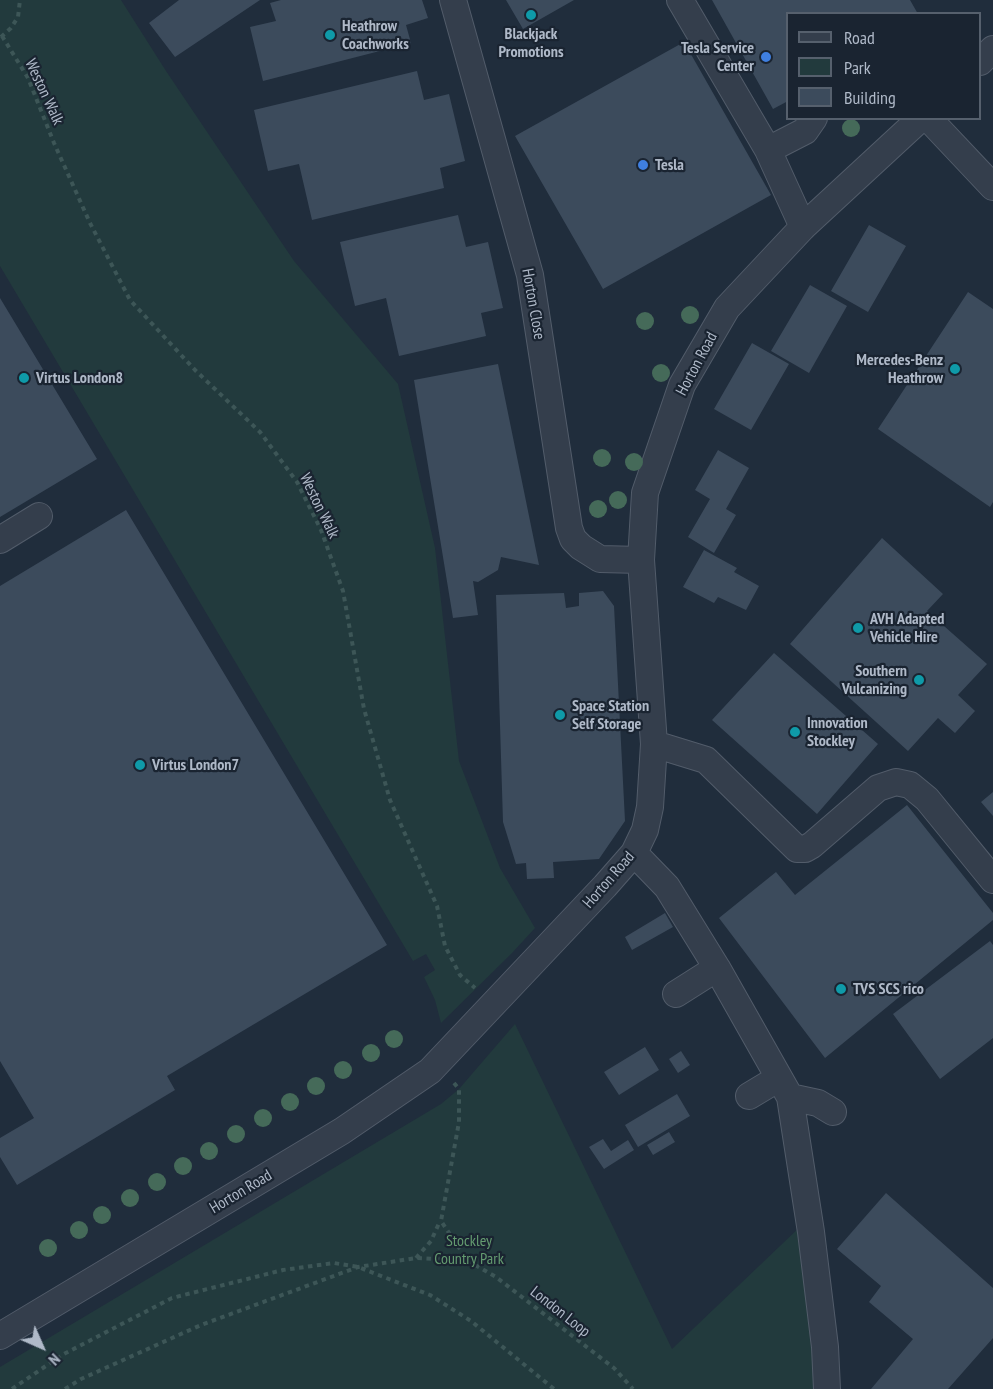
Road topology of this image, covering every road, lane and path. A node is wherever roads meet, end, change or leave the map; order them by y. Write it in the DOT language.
graph roads {
  1 [pos="20,0"];
  2 [pos="453,0"];
  3 [pos="680,0"];
  4 [pos="1,37"];
  5 [pos="993,49"];
  6 [pos="981,61"];
  7 [pos="813,120"];
  8 [pos="919,120"];
  9 [pos="930,120"];
  10 [pos="768,150"];
  11 [pos="993,188"];
  12 [pos="803,227"];
  13 [pos="39,516"];
  14 [pos="0,540"];
  15 [pos="641,560"];
  16 [pos="654,744"];
  17 [pos="634,853"];
  18 [pos="993,880"];
  19 [pos="717,968"];
  20 [pos="676,994"];
  21 [pos="494,1005"];
  22 [pos="450,1078"];
  23 [pos="784,1087"];
  24 [pos="749,1096"];
  25 [pos="833,1112"];
  26 [pos="441,1221"];
  27 [pos="416,1258"];
  28 [pos="468,1261"];
  29 [pos="358,1267"];
  30 [pos="0,1336"];
  31 [pos="12,1389"];
  32 [pos="65,1389"];
  33 [pos="554,1389"];
  34 [pos="633,1389"];
  35 [pos="827,1389"];
  1 -- 4 [label="path"];
  2 -- 15 [label="street, Horton Close"];
  3 -- 10 [label="street"];
  4 -- 21 [label="path, Weston Walk"];
  5 -- 6 [label="street"];
  7 -- 10 [label="street"];
  8 -- 12 [label="street, Horton Road"];
  9 -- 11 [label="street"];
  10 -- 12 [label="street"];
  12 -- 15 [label="street, Horton Road"];
  13 -- 14 [label="street"];
  15 -- 16 [label="street, Horton Road"];
  16 -- 17 [label="street, Horton Road"];
  16 -- 18 [label="street"];
  17 -- 19 [label="street"];
  17 -- 21 [label="street, Horton Road"];
  19 -- 20 [label="street"];
  19 -- 23 [label="street"];
  21 -- 30 [label="street, Horton Road"];
  22 -- 26 [label="path"];
  23 -- 24 [label="street"];
  23 -- 25 [label="street"];
  23 -- 35 [label="street"];
  26 -- 27 [label="path"];
  26 -- 28 [label="path"];
  27 -- 28 [label="path"];
  27 -- 29 [label="path"];
  28 -- 34 [label="path, London Loop"];
  29 -- 31 [label="path"];
  29 -- 32 [label="path"];
  29 -- 33 [label="path"];
}
